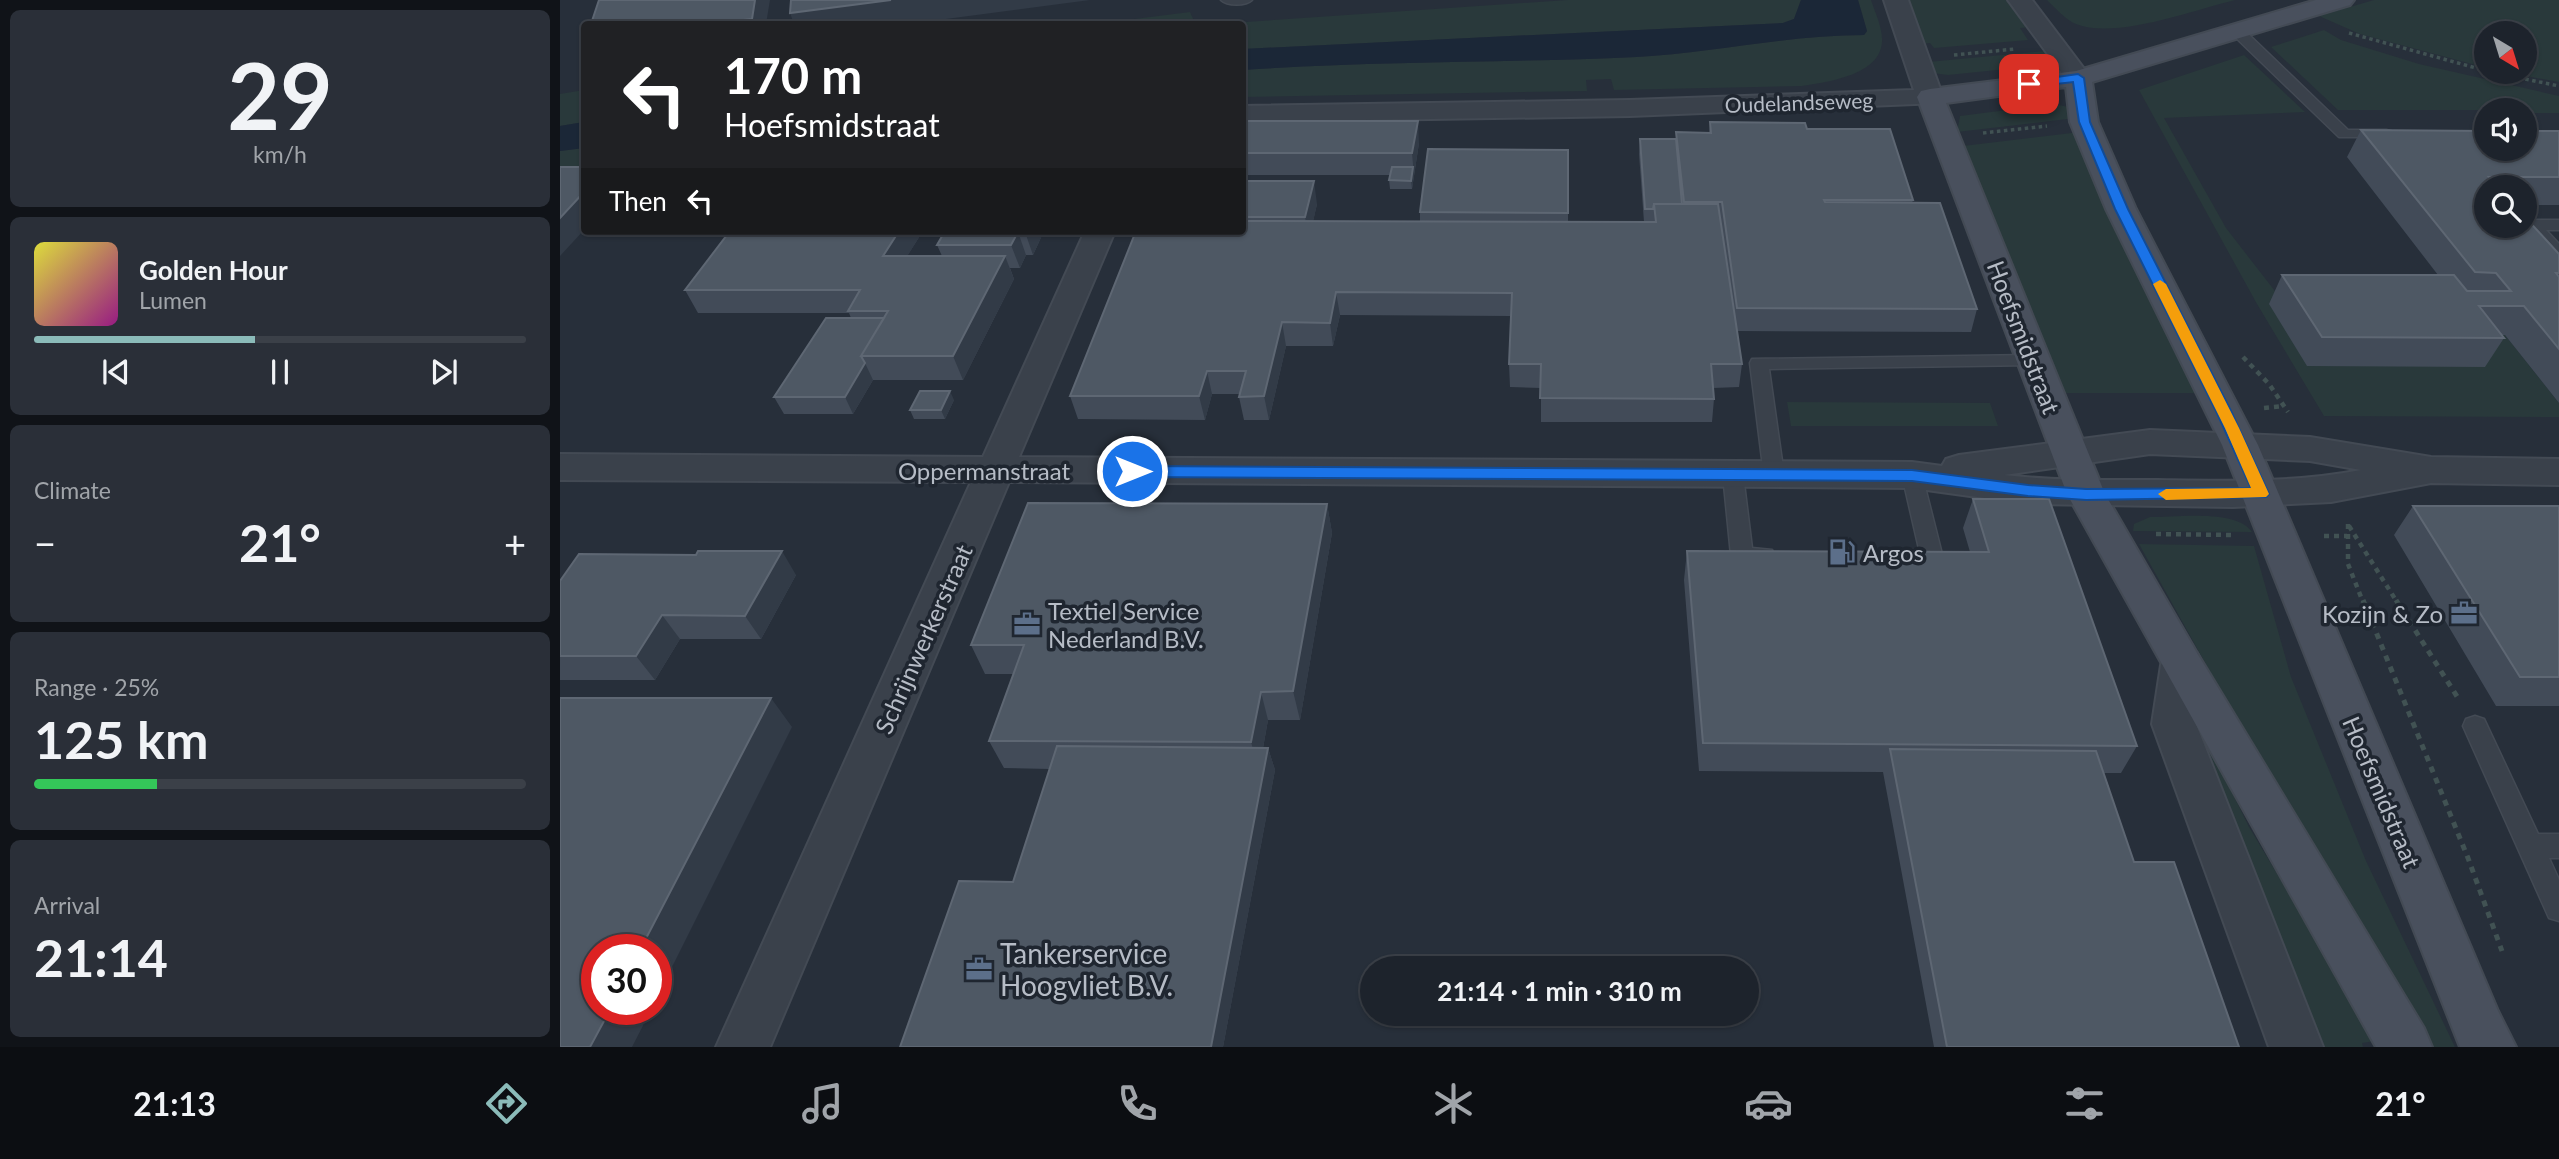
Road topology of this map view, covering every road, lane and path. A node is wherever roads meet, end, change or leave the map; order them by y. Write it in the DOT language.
graph roads {
  1 [pos="1227,0"];
  2 [pos="1246,0"];
  3 [pos="1896,0"];
  4 [pos="2020,0"];
  5 [pos="2343,0"];
  6 [pos="2237,31"];
  7 [pos="2349,33"];
  8 [pos="2474,67"];
  9 [pos="2078,78"];
  10 [pos="2538,82"];
  11 [pos="2559,86"];
  12 [pos="1930,97"];
  13 [pos="1246,114"];
  14 [pos="2084,122"];
  15 [pos="2396,134"];
  16 [pos="1947,136"];
  17 [pos="2559,225"];
  18 [pos="1098,235"];
  19 [pos="2559,254"];
  20 [pos="2242,356"];
  21 [pos="2033,361"];
  22 [pos="2240,445"];
  23 [pos="2310,449"];
  24 [pos="2068,452"];
  25 [pos="560,467"];
  26 [pos="2431,470"];
  27 [pos="997,471"];
  28 [pos="2559,472"];
  29 [pos="1733,475"];
  30 [pos="1774,475"];
  31 [pos="1912,475"];
  32 [pos="2331,489"];
  33 [pos="2086,494"];
  34 [pos="2261,494"];
  35 [pos="2349,526"];
  36 [pos="2109,534"];
  37 [pos="2278,536"];
  38 [pos="2347,536"];
  39 [pos="1783,556"];
  40 [pos="1891,557"];
  41 [pos="2182,665"];
  42 [pos="2475,726"];
  43 [pos="2530,846"];
  44 [pos="2559,846"];
  45 [pos="2559,909"];
  46 [pos="2505,959"];
  47 [pos="2484,1038"];
  48 [pos="2402,1043"];
  49 [pos="743,1047"];
  50 [pos="2295,1047"];
  1 -- 2 [label="lane"];
  3 -- 12 [label="street"];
  4 -- 9 [label="street"];
  5 -- 6 [label="street, Oudelandseweg"];
  6 -- 9 [label="street, Oudelandseweg"];
  6 -- 15 [label="lane"];
  7 -- 8 [label="path"];
  9 -- 12 [label="street, Oudelandseweg"];
  9 -- 14 [label="street, Hoefsmidstraat"];
  10 -- 11 [label="path"];
  12 -- 13 [label="street, Oudelandseweg"];
  12 -- 16 [label="street, Hoefsmidstraat"];
  14 -- 16 [label="path"];
  14 -- 22 [label="street, Hoefsmidstraat"];
  16 -- 21 [label="street, Hoefsmidstraat"];
  17 -- 19 [label="lane"];
  18 -- 27 [label="street, Schrijnwerkerstraat"];
  20 -- 23 [label="path"];
  21 -- 24 [label="street, Hoefsmidstraat"];
  21 -- 30 [label="lane"];
  22 -- 23 [label="street, Oppermanstraat"];
  22 -- 24 [label="street, Oppermanstraat"];
  22 -- 34 [label="street, Hoefsmidstraat"];
  23 -- 26 [label="street, Oppermanstraat"];
  24 -- 31 [label="street, Oppermanstraat"];
  24 -- 33 [label="street, Hoefsmidstraat"];
  25 -- 27 [label="street, Oppermanstraat"];
  26 -- 28 [label="street"];
  26 -- 32 [label="street, Oppermanstraat"];
  27 -- 29 [label="street, Oppermanstraat"];
  27 -- 49 [label="street, Schrijnwerkerstraat"];
  29 -- 30 [label="street, Oppermanstraat"];
  29 -- 39 [label="lane"];
  30 -- 31 [label="street, Oppermanstraat"];
  31 -- 33 [label="street, Oppermanstraat"];
  31 -- 40 [label="lane"];
  32 -- 34 [label="street, Oppermanstraat"];
  32 -- 35 [label="path"];
  33 -- 34 [label="street, Oppermanstraat"];
  33 -- 36 [label="street, Hoefsmidstraat"];
  34 -- 37 [label="street, Hoefsmidstraat"];
  35 -- 38 [label="path"];
  35 -- 42 [label="path"];
  36 -- 37 [label="path"];
  36 -- 41 [label="street, Hoefsmidstraat"];
  37 -- 38 [label="path"];
  37 -- 47 [label="street, Hoefsmidstraat"];
  38 -- 46 [label="path"];
  41 -- 48 [label="street, Hoefsmidstraat"];
  41 -- 50 [label="street"];
  42 -- 43 [label="lane"];
  43 -- 44 [label="lane"];
  43 -- 45 [label="lane"];
}
